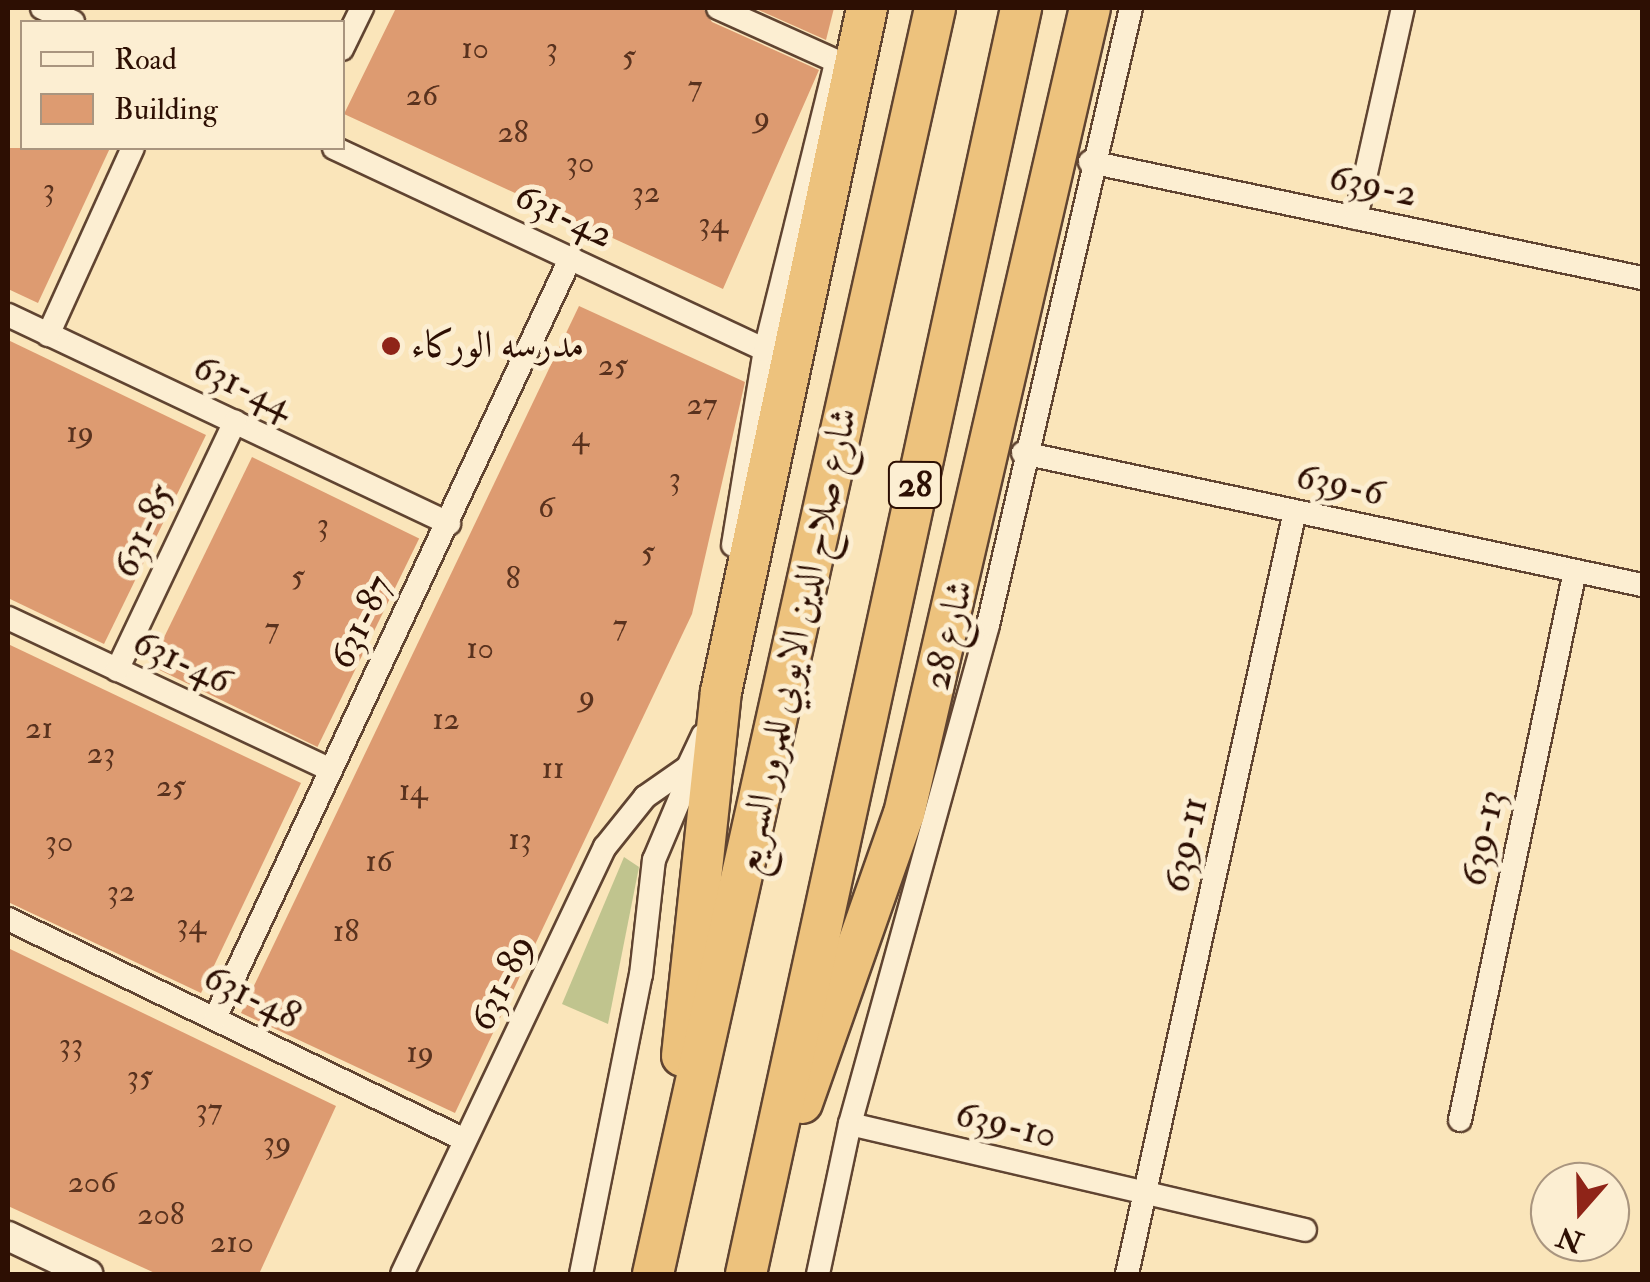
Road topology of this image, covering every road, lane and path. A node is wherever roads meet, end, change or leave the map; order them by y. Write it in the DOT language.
graph roads {
  1 [pos="362,8"];
  2 [pos="718,8"];
  3 [pos="847,8"];
  4 [pos="866,8"];
  5 [pos="935,8"];
  6 [pos="1021,8"];
  7 [pos="1090,8"];
  8 [pos="1131,8"];
  9 [pos="1403,8"];
  10 [pos="345,42"];
  11 [pos="836,61"];
  12 [pos="132,150"];
  13 [pos="338,150"];
  14 [pos="1090,162"];
  15 [pos="1356,218"];
  16 [pos="571,258"];
  17 [pos="1642,278"];
  18 [pos="8,315"];
  19 [pos="48,335"];
  20 [pos="765,350"];
  21 [pos="235,422"];
  22 [pos="1023,453"];
  23 [pos="1294,511"];
  24 [pos="449,523"];
  25 [pos="1575,570"];
  26 [pos="1642,585"];
  27 [pos="8,618"];
  28 [pos="118,670"];
  29 [pos="721,692"];
  30 [pos="701,750"];
  31 [pos="327,768"];
  32 [pos="8,919"];
  33 [pos="215,1018"];
  34 [pos="1460,1120"];
  35 [pos="850,1124"];
  36 [pos="465,1140"];
  37 [pos="1145,1194"];
  38 [pos="669,1203"];
  39 [pos="757,1224"];
  40 [pos="1305,1230"];
  41 [pos="8,1236"];
  42 [pos="52,1267"];
  43 [pos="88,1274"];
  44 [pos="402,1274"];
  45 [pos="581,1274"];
  46 [pos="653,1274"];
  47 [pos="746,1274"];
  48 [pos="818,1274"];
  49 [pos="1127,1274"];
  1 -- 10 [label="street"];
  2 -- 11 [label="street"];
  3 -- 11 [label="street"];
  4 -- 29 [label="highway"];
  5 -- 38 [label="highway, شارع صلاح الدين الايوبي للمرور السريع / 28"];
  6 -- 39 [label="highway, 28"];
  7 -- 39 [label="highway"];
  8 -- 14 [label="street, شارع 28"];
  9 -- 15 [label="street"];
  11 -- 20 [label="street"];
  12 -- 19 [label="street"];
  13 -- 16 [label="street, 631-42"];
  14 -- 15 [label="street, 639-2"];
  14 -- 22 [label="street, شارع 28"];
  15 -- 17 [label="street, 639-2"];
  16 -- 20 [label="street, 631-42"];
  16 -- 24 [label="street, 631-87"];
  18 -- 19 [label="street, 631-44"];
  19 -- 21 [label="street, 631-44"];
  20 -- 30 [label="street"];
  21 -- 24 [label="street, 631-44"];
  21 -- 28 [label="street, 631-85"];
  22 -- 23 [label="street, 639-6"];
  22 -- 35 [label="street, شارع 28"];
  23 -- 25 [label="street, 639-6"];
  23 -- 37 [label="street, 639-11"];
  24 -- 31 [label="street, 631-87"];
  25 -- 26 [label="street, 639-6"];
  25 -- 34 [label="street, 639-13"];
  27 -- 28 [label="street, 631-46"];
  28 -- 31 [label="street, 631-46"];
  29 -- 30 [label="street"];
  29 -- 38 [label="highway"];
  30 -- 36 [label="street, 631-89"];
  30 -- 45 [label="street"];
  31 -- 33 [label="street, 631-87"];
  32 -- 33 [label="street, 631-48"];
  33 -- 36 [label="street, 631-48"];
  35 -- 37 [label="street, 639-10"];
  35 -- 48 [label="street, شارع 28"];
  36 -- 44 [label="street, 631-89"];
  37 -- 40 [label="street, 639-10"];
  37 -- 49 [label="street, 639-11"];
  38 -- 46 [label="highway, شارع صلاح الدين الايوبي للمرور السريع / 28"];
  39 -- 47 [label="highway, 28"];
  41 -- 42 [label="street"];
  42 -- 43 [label="street"];
}
